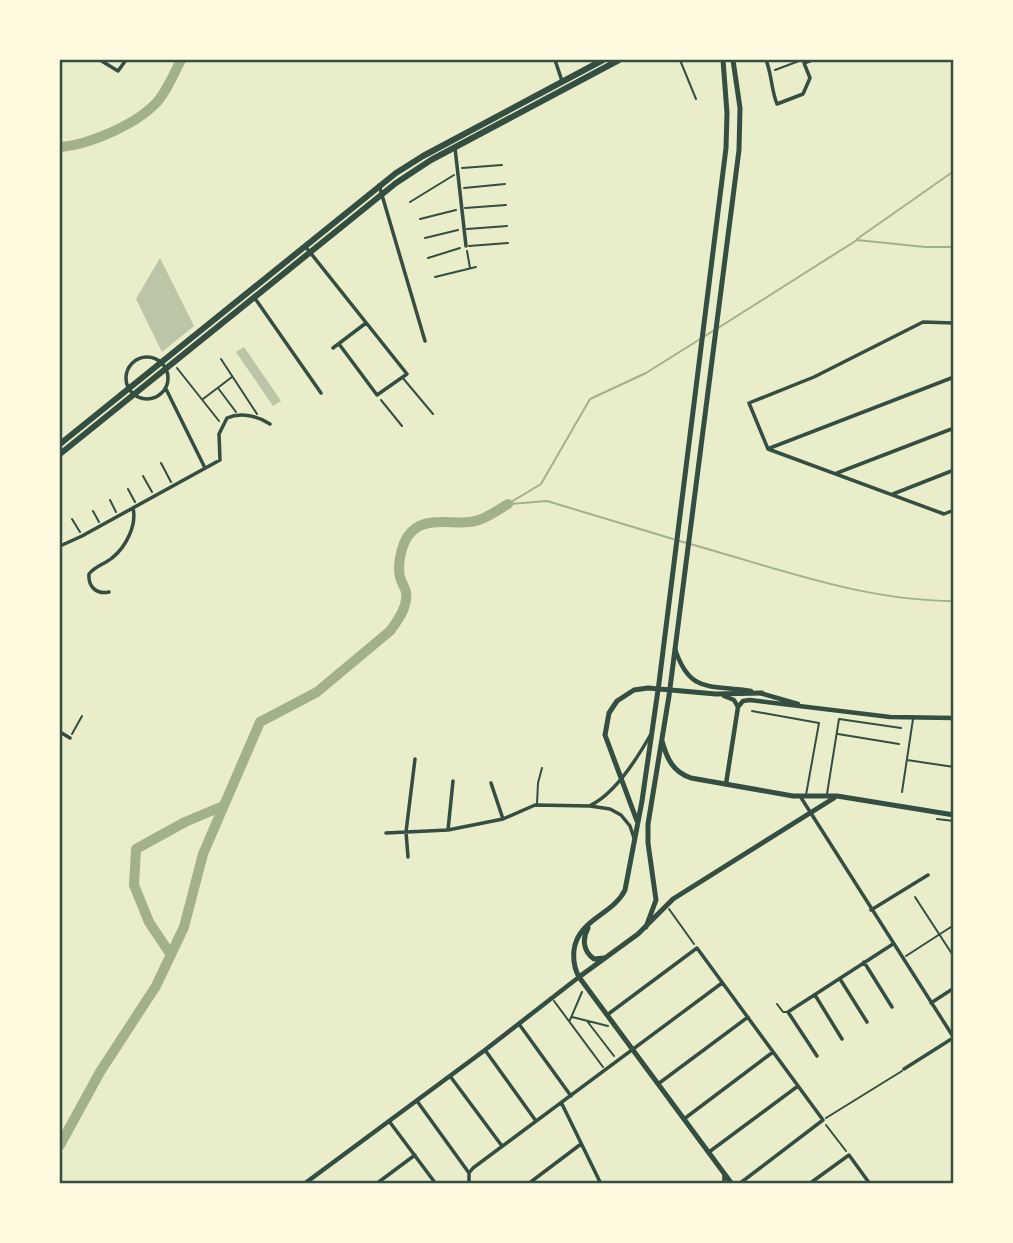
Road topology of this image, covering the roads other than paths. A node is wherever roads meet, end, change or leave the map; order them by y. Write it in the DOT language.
graph roads {
  1 [pos="100,60"];
  2 [pos="126,60"];
  3 [pos="555,60"];
  4 [pos="603,60"];
  5 [pos="619,60"];
  6 [pos="680,60"];
  7 [pos="723,60"];
  8 [pos="733,60"];
  9 [pos="766,60"];
  10 [pos="812,60"];
  11 [pos="564,85"];
  12 [pos="696,99"];
  13 [pos="453,144"];
  14 [pos="379,185"];
  15 [pos="382,193"];
  16 [pos="466,246"];
  17 [pos="307,249"];
  18 [pos="252,294"];
  19 [pos="366,323"];
  20 [pos="954,323"];
  21 [pos="425,341"];
  22 [pos="339,344"];
  23 [pos="333,348"];
  24 [pos="163,365"];
  25 [pos="402,377"];
  26 [pos="954,377"];
  27 [pos="166,389"];
  28 [pos="131,391"];
  29 [pos="321,393"];
  30 [pos="432,414"];
  31 [pos="270,424"];
  32 [pos="954,428"];
  33 [pos="60,444"];
  34 [pos="768,449"];
  35 [pos="60,454"];
  36 [pos="205,468"];
  37 [pos="954,470"];
  38 [pos="835,473"];
  39 [pos="891,494"];
  40 [pos="135,507"];
  41 [pos="954,510"];
  42 [pos="60,546"];
  43 [pos="109,592"];
  44 [pos="675,646"];
  45 [pos="762,693"];
  46 [pos="716,694"];
  47 [pos="803,706"];
  48 [pos="738,707"];
  49 [pos="752,711"];
  50 [pos="954,718"];
  51 [pos="914,719"];
  52 [pos="901,728"];
  53 [pos="60,732"];
  54 [pos="652,732"];
  55 [pos="836,734"];
  56 [pos="70,738"];
  57 [pos="662,740"];
  58 [pos="899,744"];
  59 [pos="415,759"];
  60 [pos="907,760"];
  61 [pos="954,767"];
  62 [pos="542,768"];
  63 [pos="621,777"];
  64 [pos="453,781"];
  65 [pos="491,783"];
  66 [pos="726,784"];
  67 [pos="902,792"];
  68 [pos="803,796"];
  69 [pos="827,796"];
  70 [pos="837,796"];
  71 [pos="537,805"];
  72 [pos="590,806"];
  73 [pos="810,812"];
  74 [pos="954,815"];
  75 [pos="503,819"];
  76 [pos="637,824"];
  77 [pos="447,830"];
  78 [pos="407,832"];
  79 [pos="386,833"];
  80 [pos="635,839"];
  81 [pos="408,857"];
  82 [pos="928,875"];
  83 [pos="871,910"];
  84 [pos="594,919"];
  85 [pos="646,927"];
  86 [pos="893,944"];
  87 [pos="605,958"];
  88 [pos="864,962"];
  89 [pos="579,977"];
  90 [pos="840,979"];
  91 [pos="722,982"];
  92 [pos="954,988"];
  93 [pos="815,995"];
  94 [pos="930,1003"];
  95 [pos="777,1004"];
  96 [pos="892,1007"];
  97 [pos="788,1012"];
  98 [pos="607,1015"];
  99 [pos="748,1017"];
  100 [pos="867,1022"];
  101 [pos="518,1023"];
  102 [pos="953,1038"];
  103 [pos="842,1039"];
  104 [pos="485,1050"];
  105 [pos="632,1050"];
  106 [pos="773,1052"];
  107 [pos="817,1055"];
  108 [pos="904,1069"];
  109 [pos="450,1076"];
  110 [pos="658,1084"];
  111 [pos="798,1086"];
  112 [pos="571,1096"];
  113 [pos="416,1101"];
  114 [pos="561,1103"];
  115 [pos="684,1118"];
  116 [pos="389,1121"];
  117 [pos="536,1121"];
  118 [pos="581,1144"];
  119 [pos="502,1146"];
  120 [pos="709,1152"];
  121 [pos="415,1155"];
  122 [pos="469,1173"];
  123 [pos="724,1173"];
  124 [pos="304,1184"];
  125 [pos="376,1184"];
  126 [pos="436,1184"];
  127 [pos="469,1184"];
  128 [pos="528,1184"];
  129 [pos="601,1184"];
  130 [pos="724,1184"];
  131 [pos="732,1184"];
  132 [pos="739,1184"];
  133 [pos="809,1184"];
  134 [pos="870,1184"];
  1 -- 2 [label="street"];
  3 -- 11 [label="street"];
  4 -- 11 [label="main road"];
  5 -- 11 [label="main road"];
  6 -- 12 [label="lane"];
  7 -- 54 [label="main road"];
  8 -- 44 [label="main road"];
  9 -- 10 [label="street"];
  11 -- 13 [label="main road"];
  13 -- 14 [label="main road"];
  13 -- 15 [label="main road"];
  13 -- 16 [label="street"];
  14 -- 15 [label="street"];
  14 -- 17 [label="main road"];
  15 -- 17 [label="main road"];
  15 -- 21 [label="street"];
  17 -- 18 [label="main road"];
  17 -- 19 [label="street"];
  18 -- 24 [label="main road"];
  18 -- 24 [label="main road"];
  18 -- 29 [label="street"];
  19 -- 22 [label="street"];
  19 -- 25 [label="street"];
  20 -- 34 [label="street"];
  22 -- 23 [label="street"];
  22 -- 25 [label="street"];
  24 -- 27 [label="street"];
  24 -- 28 [label="main road"];
  24 -- 28 [label="street"];
  25 -- 30 [label="lane"];
  26 -- 34 [label="street"];
  27 -- 28 [label="street"];
  27 -- 36 [label="street"];
  28 -- 33 [label="main road"];
  28 -- 35 [label="main road"];
  31 -- 36 [label="street"];
  32 -- 38 [label="street"];
  34 -- 38 [label="street"];
  36 -- 40 [label="street"];
  37 -- 39 [label="street"];
  38 -- 39 [label="street"];
  39 -- 41 [label="street"];
  40 -- 42 [label="street"];
  40 -- 43 [label="street"];
  44 -- 45 [label="street"];
  44 -- 57 [label="main road"];
  45 -- 46 [label="main road"];
  45 -- 47 [label="street"];
  46 -- 48 [label="street"];
  46 -- 63 [label="main road"];
  47 -- 48 [label="street"];
  47 -- 51 [label="street"];
  48 -- 66 [label="street"];
  49 -- 68 [label="lane"];
  50 -- 51 [label="street"];
  51 -- 60 [label="lane"];
  52 -- 55 [label="lane"];
  53 -- 56 [label="street"];
  54 -- 63 [label="street"];
  54 -- 76 [label="main road"];
  55 -- 58 [label="lane"];
  55 -- 69 [label="lane"];
  57 -- 66 [label="main road"];
  57 -- 85 [label="main road"];
  59 -- 78 [label="street"];
  60 -- 61 [label="lane"];
  60 -- 67 [label="lane"];
  62 -- 71 [label="lane"];
  63 -- 72 [label="street"];
  63 -- 76 [label="main road"];
  64 -- 77 [label="street"];
  65 -- 75 [label="street"];
  66 -- 68 [label="main road"];
  68 -- 69 [label="main road"];
  68 -- 73 [label="street"];
  69 -- 70 [label="main road"];
  70 -- 73 [label="main road"];
  70 -- 74 [label="main road"];
  71 -- 72 [label="street"];
  71 -- 75 [label="street"];
  72 -- 80 [label="street"];
  73 -- 83 [label="street"];
  73 -- 85 [label="main road"];
  75 -- 77 [label="street"];
  76 -- 80 [label="main road"];
  77 -- 78 [label="street"];
  78 -- 79 [label="street"];
  78 -- 81 [label="street"];
  80 -- 84 [label="main road"];
  82 -- 83 [label="street"];
  83 -- 86 [label="street"];
  84 -- 87 [label="main road"];
  84 -- 89 [label="main road"];
  85 -- 87 [label="main road"];
  86 -- 88 [label="street"];
  86 -- 94 [label="street"];
  87 -- 89 [label="main road"];
  88 -- 90 [label="street"];
  88 -- 96 [label="street"];
  89 -- 98 [label="main road"];
  89 -- 101 [label="street"];
  90 -- 93 [label="street"];
  90 -- 100 [label="street"];
  91 -- 98 [label="street"];
  91 -- 99 [label="street"];
  91 -- 105 [label="street"];
  92 -- 94 [label="street"];
  93 -- 97 [label="street"];
  93 -- 103 [label="street"];
  94 -- 102 [label="street"];
  95 -- 97 [label="lane"];
  97 -- 107 [label="street"];
  98 -- 105 [label="main road"];
  99 -- 106 [label="street"];
  99 -- 110 [label="street"];
  101 -- 104 [label="street"];
  101 -- 112 [label="street"];
  102 -- 108 [label="street"];
  104 -- 109 [label="street"];
  104 -- 117 [label="street"];
  105 -- 110 [label="main road"];
  105 -- 112 [label="street"];
  106 -- 111 [label="street"];
  106 -- 115 [label="street"];
  109 -- 113 [label="street"];
  109 -- 119 [label="street"];
  110 -- 115 [label="main road"];
  111 -- 120 [label="street"];
  111 -- 132 [label="street"];
  112 -- 114 [label="street"];
  113 -- 116 [label="street"];
  113 -- 122 [label="street"];
  114 -- 117 [label="street"];
  114 -- 118 [label="street"];
  115 -- 120 [label="main road"];
  116 -- 121 [label="street"];
  116 -- 124 [label="street"];
  117 -- 119 [label="street"];
  118 -- 128 [label="street"];
  118 -- 129 [label="street"];
  119 -- 122 [label="street"];
  120 -- 123 [label="main road"];
  121 -- 125 [label="street"];
  121 -- 126 [label="street"];
  122 -- 127 [label="street"];
  123 -- 130 [label="street"];
  123 -- 131 [label="main road"];
  133 -- 134 [label="street"];
}
